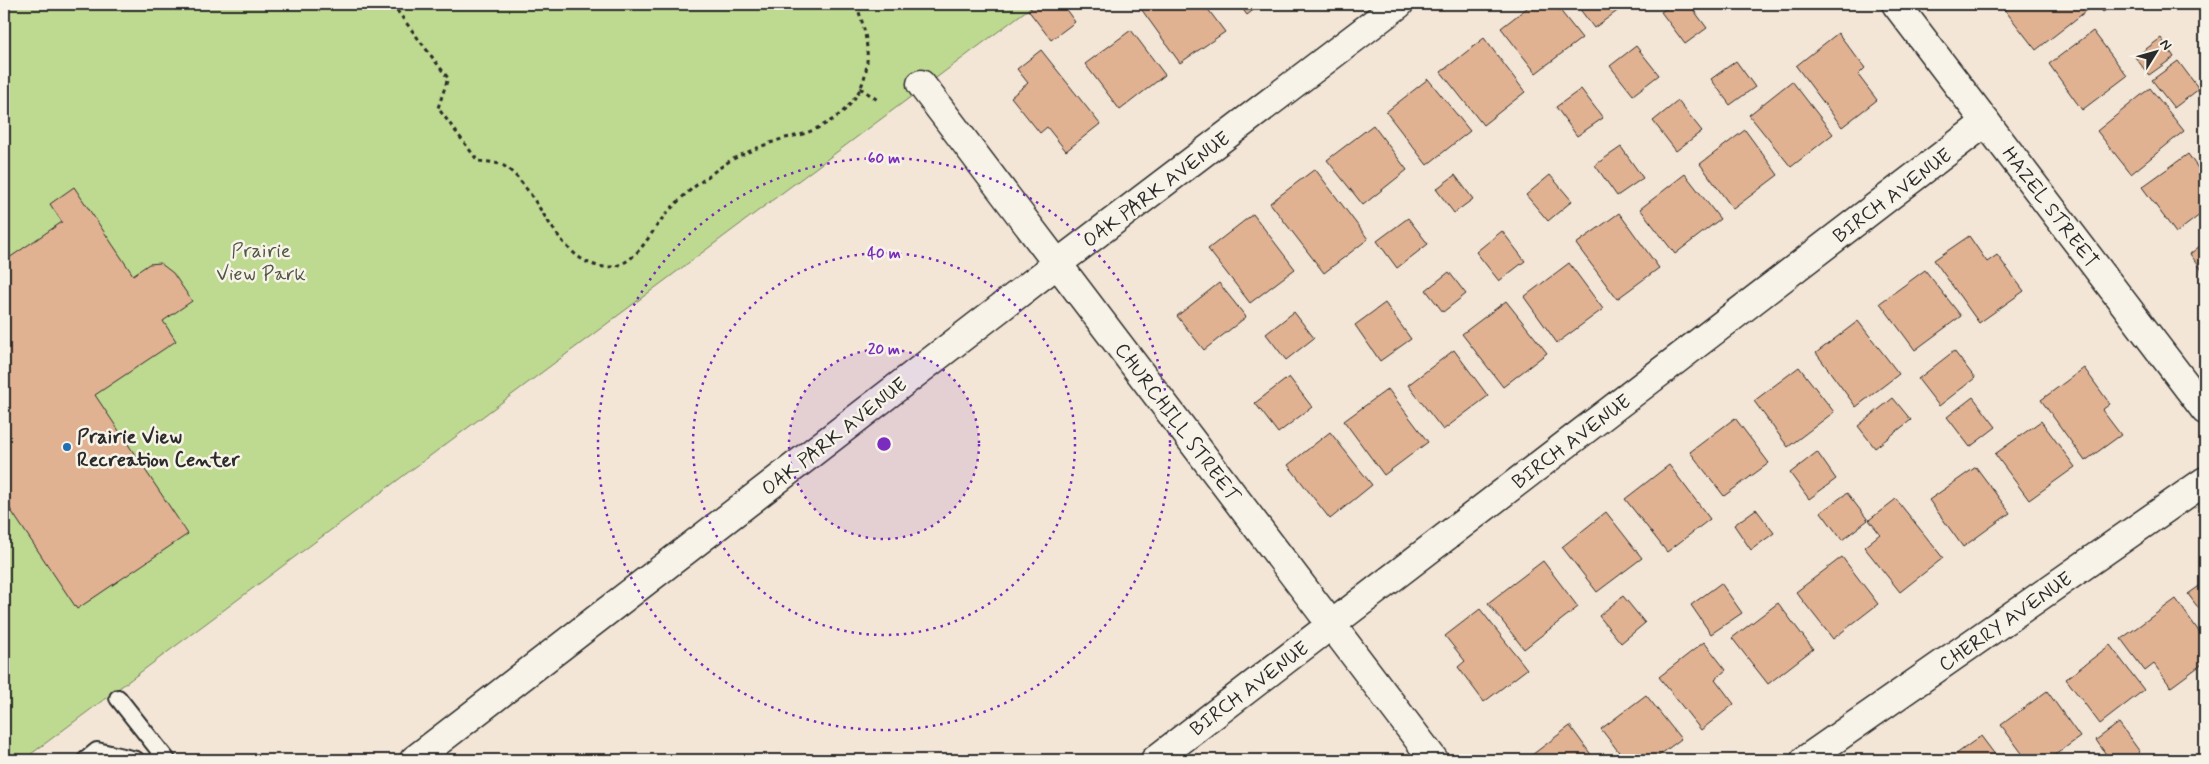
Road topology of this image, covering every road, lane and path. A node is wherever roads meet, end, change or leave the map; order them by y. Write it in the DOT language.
graph roads {
  1 [pos="392,4"];
  2 [pos="856,4"];
  3 [pos="1399,4"];
  4 [pos="1896,4"];
  5 [pos="921,84"];
  6 [pos="860,88"];
  7 [pos="879,101"];
  8 [pos="1986,122"];
  9 [pos="1057,264"];
  10 [pos="2205,410"];
  11 [pos="2205,481"];
  12 [pos="1331,625"];
  13 [pos="118,698"];
  14 [pos="86,760"];
  15 [pos="136,760"];
  16 [pos="166,760"];
  17 [pos="414,760"];
  18 [pos="1155,760"];
  19 [pos="1434,760"];
  20 [pos="1805,760"];
  1 -- 6 [label="path"];
  2 -- 6 [label="path"];
  3 -- 9 [label="street, OAK PARK AVENUE"];
  4 -- 8 [label="street, HAZEL STREET"];
  5 -- 9 [label="street, CHURCHILL STREET"];
  6 -- 7 [label="path"];
  8 -- 10 [label="street, HAZEL STREET"];
  8 -- 12 [label="street, BIRCH AVENUE"];
  9 -- 12 [label="street, CHURCHILL STREET"];
  9 -- 17 [label="street, OAK PARK AVENUE"];
  11 -- 20 [label="street, CHERRY AVENUE"];
  12 -- 18 [label="street, BIRCH AVENUE"];
  12 -- 19 [label="street, CHURCHILL STREET"];
  13 -- 16 [label="lane"];
  14 -- 15 [label="lane"];
}
